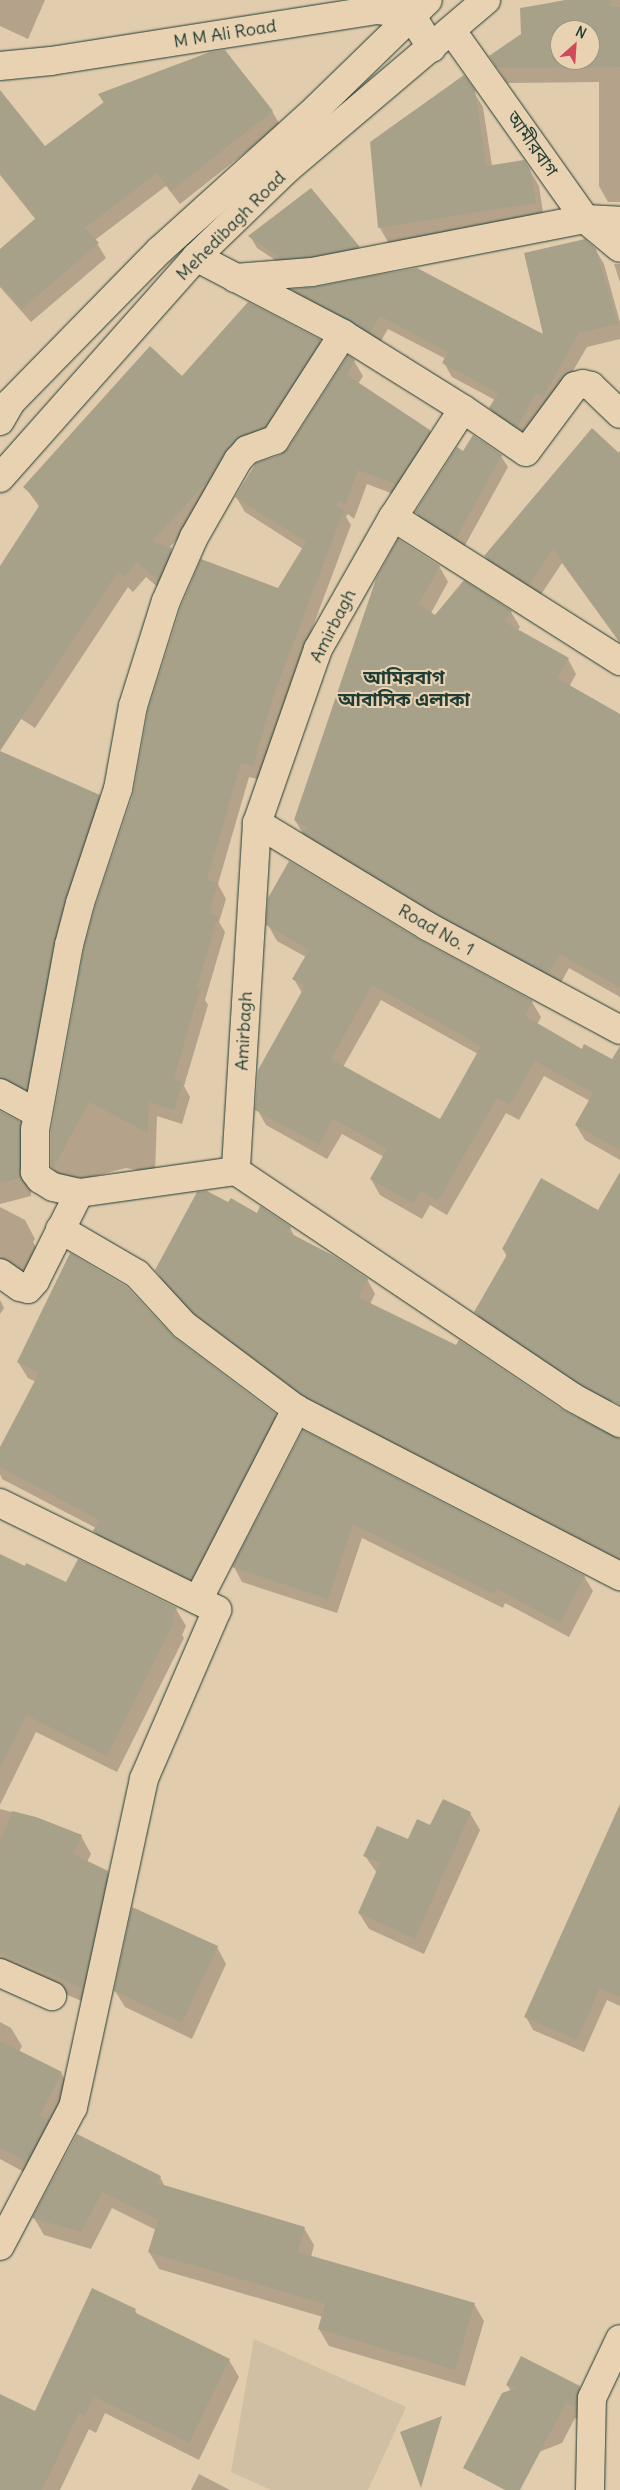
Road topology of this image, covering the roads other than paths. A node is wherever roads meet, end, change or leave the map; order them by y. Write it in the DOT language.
graph roads {
  1 [pos="486,0"];
  2 [pos="420,7"];
  3 [pos="442,40"];
  4 [pos="0,66"];
  5 [pos="585,219"];
  6 [pos="620,221"];
  7 [pos="620,248"];
  8 [pos="196,257"];
  9 [pos="234,278"];
  10 [pos="343,334"];
  11 [pos="463,409"];
  12 [pos="620,414"];
  13 [pos="0,421"];
  14 [pos="0,478"];
  15 [pos="393,517"];
  16 [pos="620,661"];
  17 [pos="256,823"];
  18 [pos="620,1030"];
  19 [pos="0,1093"];
  20 [pos="37,1113"];
  21 [pos="236,1171"];
  22 [pos="80,1193"];
  23 [pos="60,1229"];
  24 [pos="0,1273"];
  25 [pos="296,1409"];
  26 [pos="620,1423"];
  27 [pos="0,1503"];
  28 [pos="620,1576"];
  29 [pos="198,1600"];
  30 [pos="0,1973"];
  31 [pos="52,1996"];
  32 [pos="0,2246"];
  33 [pos="620,2339"];
  34 [pos="590,2490"];
  1 -- 3 [label="street, Mehedibagh Road"];
  2 -- 3 [label="street"];
  2 -- 4 [label="street, M M Ali Road"];
  2 -- 13 [label="street"];
  3 -- 5 [label="street, আমীরবাগ"];
  3 -- 8 [label="street, Mehedibagh Road"];
  5 -- 6 [label="street"];
  5 -- 7 [label="street, আমীরবাগ"];
  5 -- 9 [label="street"];
  8 -- 9 [label="street"];
  8 -- 14 [label="street, Mehedibagh Road"];
  9 -- 10 [label="street"];
  10 -- 11 [label="street"];
  10 -- 20 [label="street"];
  11 -- 12 [label="street"];
  11 -- 15 [label="street, Amirbagh"];
  15 -- 16 [label="street"];
  15 -- 17 [label="street, Amirbagh"];
  17 -- 18 [label="street, Road No. 1"];
  17 -- 21 [label="street, Amirbagh"];
  19 -- 20 [label="street"];
  20 -- 22 [label="street"];
  21 -- 22 [label="street"];
  21 -- 26 [label="street"];
  22 -- 23 [label="street"];
  23 -- 24 [label="street"];
  23 -- 25 [label="street"];
  25 -- 28 [label="street"];
  25 -- 29 [label="street"];
  27 -- 29 [label="street"];
  29 -- 32 [label="street"];
  30 -- 31 [label="street"];
  33 -- 34 [label="street"];
}
